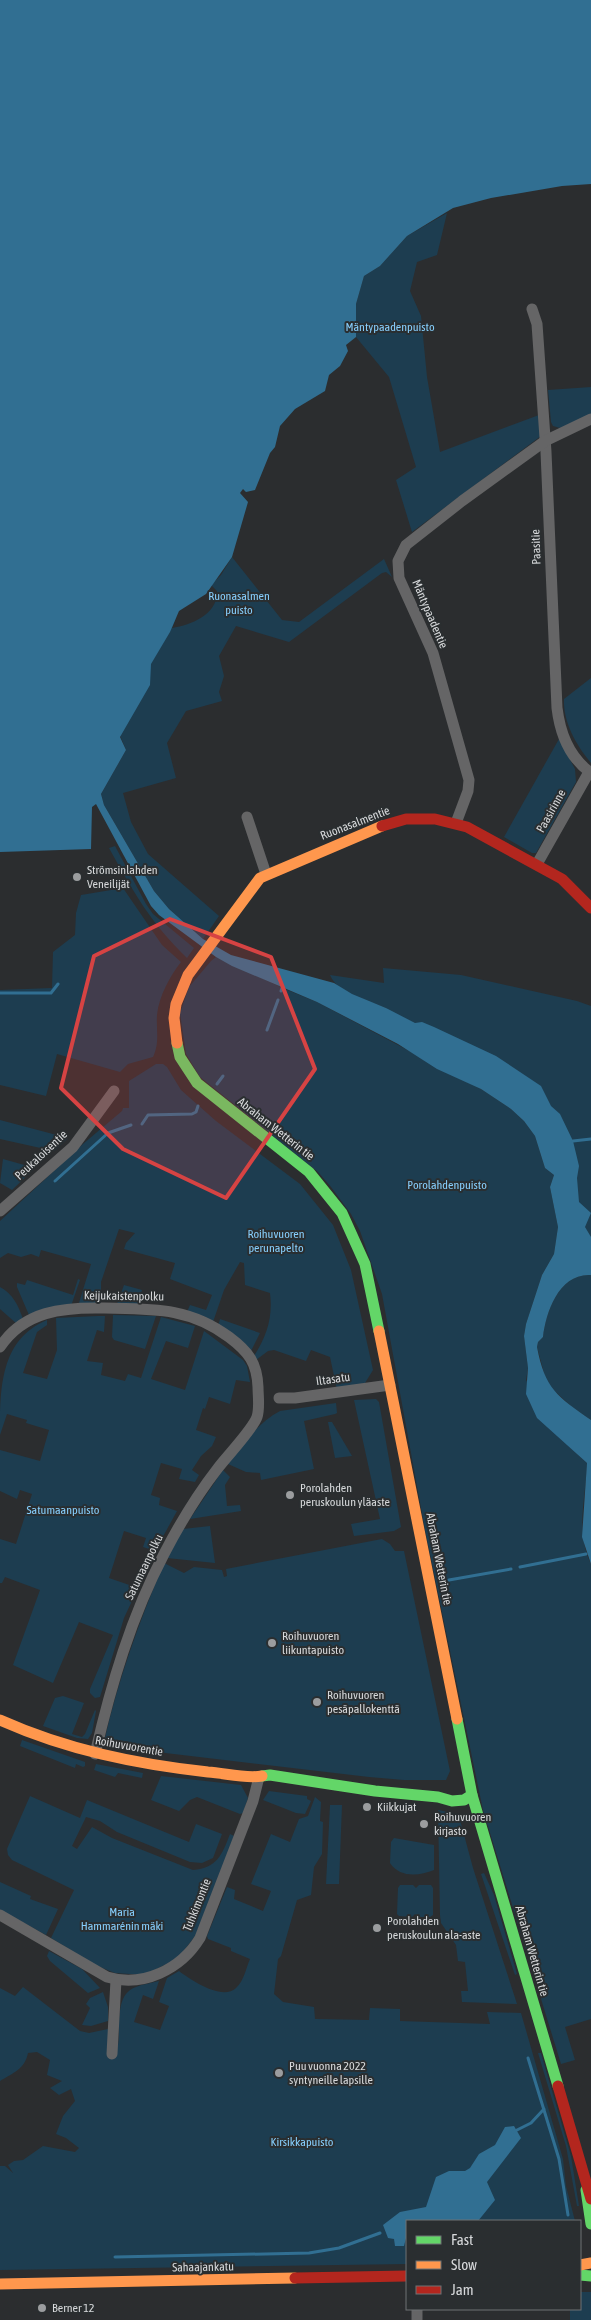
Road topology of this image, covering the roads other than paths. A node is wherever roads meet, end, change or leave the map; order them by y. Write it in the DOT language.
graph roads {
  1 [pos="532,309"];
  2 [pos="591,420"];
  3 [pos="545,441"];
  4 [pos="590,772"];
  5 [pos="247,817"];
  6 [pos="456,823"];
  7 [pos="537,864"];
  8 [pos="266,874"];
  9 [pos="591,908"];
  10 [pos="176,1004"];
  11 [pos="114,1091"];
  12 [pos="0,1211"];
  13 [pos="0,1348"];
  14 [pos="390,1385"];
  15 [pos="279,1398"];
  16 [pos="258,1412"];
  17 [pos="0,1720"];
  18 [pos="95,1754"];
  19 [pos="259,1777"];
  20 [pos="472,1795"];
  21 [pos="0,1915"];
  22 [pos="116,1980"];
  23 [pos="112,2054"];
  24 [pos="584,2181"];
  25 [pos="591,2199"];
  26 [pos="591,2224"];
  27 [pos="406,2276"];
  28 [pos="0,2284"];
  1 -- 3 [label="street, Paasitie"];
  2 -- 3 [label="street, Mäntypaadentie"];
  3 -- 4 [label="street, Paasitie"];
  3 -- 6 [label="street, Mäntypaadentie"];
  4 -- 7 [label="street, Paasirinne"];
  5 -- 8 [label="street"];
  6 -- 7 [label="street, Ruonasalmentie"];
  6 -- 8 [label="street, Ruonasalmentie"];
  7 -- 9 [label="street, Ruonasalmentie"];
  8 -- 10 [label="street, Ruonasalmentie"];
  10 -- 14 [label="street, Abraham Wetterin tie"];
  11 -- 12 [label="street, Peukaloisentie"];
  13 -- 16 [label="street, Keijukaistenpolku"];
  14 -- 15 [label="street, Iltasatu"];
  14 -- 20 [label="street, Abraham Wetterin tie"];
  16 -- 18 [label="street, Satumaanpolku"];
  17 -- 18 [label="street, Roihuvuorentie"];
  18 -- 19 [label="street, Roihuvuorentie"];
  19 -- 20 [label="street, Roihuvuorentie"];
  19 -- 22 [label="street, Tuhkimontie"];
  20 -- 24 [label="street, Abraham Wetterin tie"];
  21 -- 22 [label="street"];
  22 -- 23 [label="street"];
  24 -- 25 [label="street, Abraham Wetterin tie"];
  24 -- 26 [label="street, Abraham Wetterin tie"];
  27 -- 28 [label="street, Sahaajankatu"];
}
